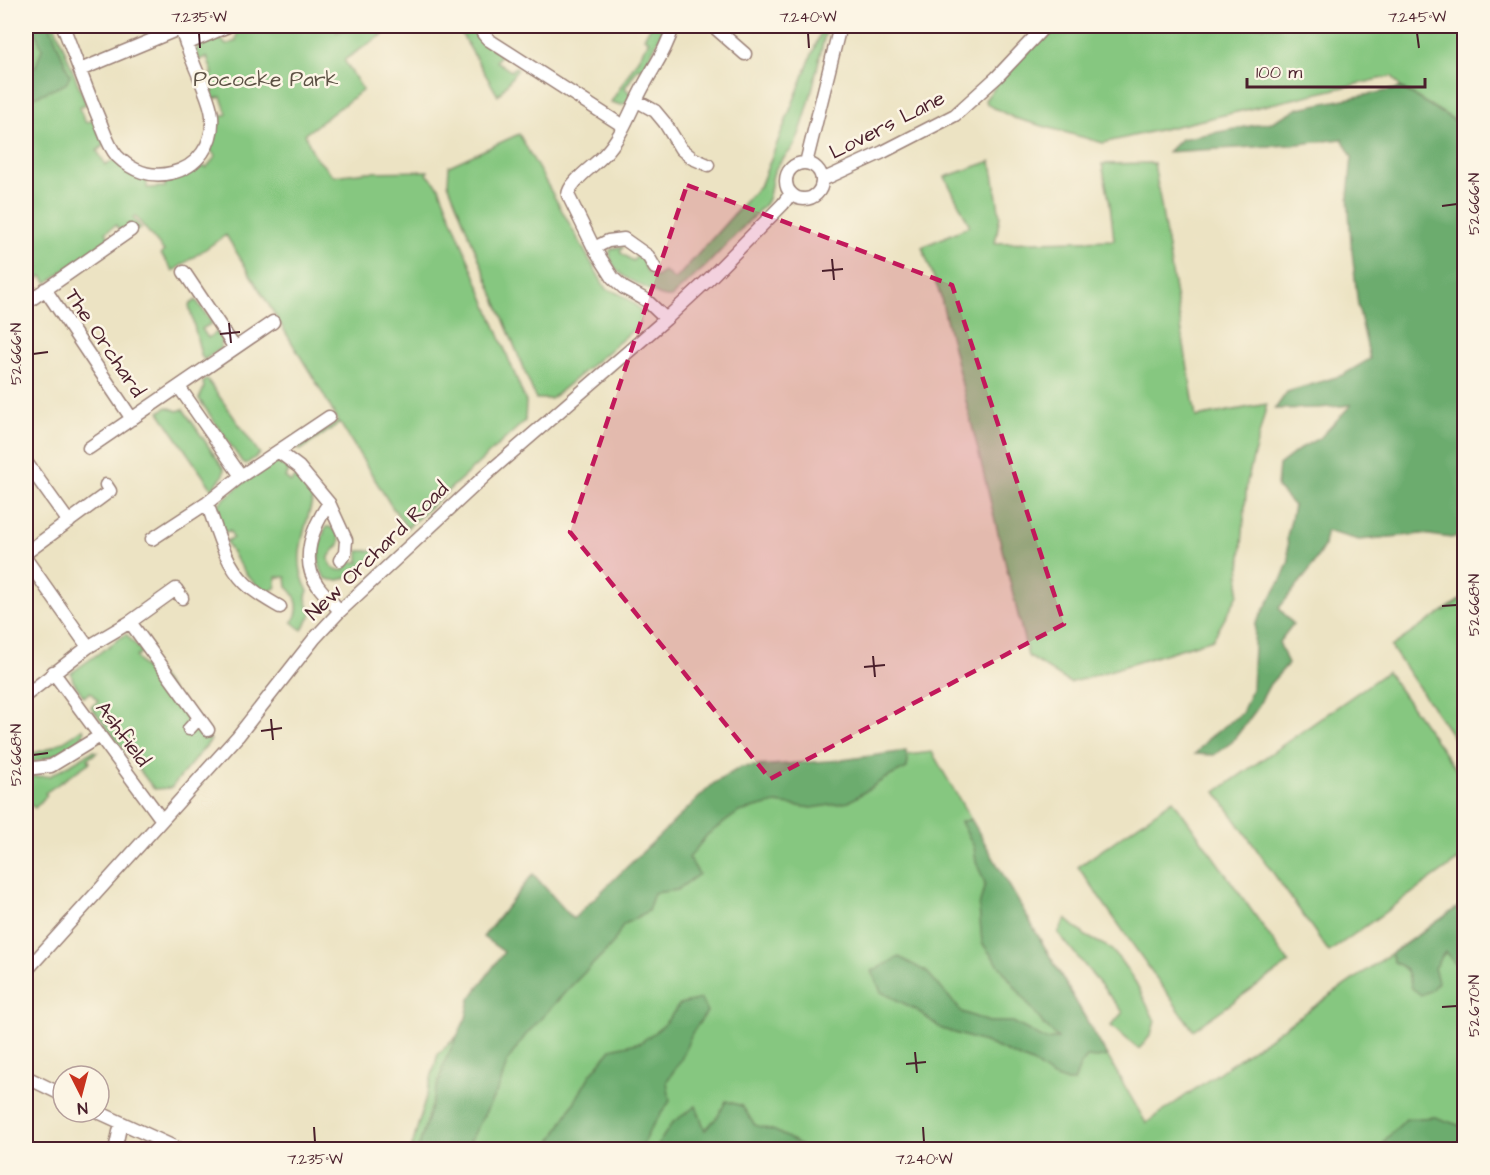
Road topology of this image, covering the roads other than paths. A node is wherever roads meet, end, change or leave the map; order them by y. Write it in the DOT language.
graph roads {
  1 [pos="63,26"];
  2 [pos="228,26"];
  3 [pos="483,26"];
  4 [pos="673,26"];
  5 [pos="713,26"];
  6 [pos="840,26"];
  7 [pos="1045,26"];
  8 [pos="180,27"];
  9 [pos="186,44"];
  10 [pos="745,54"];
  11 [pos="80,70"];
  12 [pos="637,101"];
  13 [pos="622,126"];
  14 [pos="806,163"];
  15 [pos="708,165"];
  16 [pos="822,180"];
  17 [pos="790,193"];
  18 [pos="131,230"];
  19 [pos="594,248"];
  20 [pos="655,268"];
  21 [pos="184,272"];
  22 [pos="45,289"];
  23 [pos="26,303"];
  24 [pos="666,319"];
  25 [pos="273,322"];
  26 [pos="235,348"];
  27 [pos="179,387"];
  28 [pos="329,417"];
  29 [pos="132,419"];
  30 [pos="90,448"];
  31 [pos="279,452"];
  32 [pos="26,462"];
  33 [pos="241,476"];
  34 [pos="106,485"];
  35 [pos="207,503"];
  36 [pos="329,503"];
  37 [pos="69,522"];
  38 [pos="152,539"];
  39 [pos="26,553"];
  40 [pos="26,559"];
  41 [pos="340,560"];
  42 [pos="182,598"];
  43 [pos="280,607"];
  44 [pos="340,611"];
  45 [pos="130,622"];
  46 [pos="88,647"];
  47 [pos="53,672"];
  48 [pos="26,695"];
  49 [pos="199,718"];
  50 [pos="189,729"];
  51 [pos="208,730"];
  52 [pos="100,736"];
  53 [pos="26,769"];
  54 [pos="162,820"];
  55 [pos="26,971"];
  56 [pos="26,1077"];
  57 [pos="51,1089"];
  58 [pos="111,1118"];
  59 [pos="121,1123"];
  60 [pos="115,1149"];
  61 [pos="181,1149"];
  1 -- 11 [label="street"];
  2 -- 9 [label="street"];
  3 -- 13 [label="street"];
  4 -- 12 [label="street"];
  5 -- 10 [label="street"];
  6 -- 14 [label="street"];
  7 -- 16 [label="street, Lovers Lane"];
  8 -- 9 [label="street"];
  8 -- 11 [label="street"];
  9 -- 11 [label="street"];
  12 -- 13 [label="street"];
  12 -- 15 [label="street"];
  13 -- 19 [label="street"];
  14 -- 16 [label="street"];
  14 -- 17 [label="street"];
  16 -- 17 [label="street"];
  17 -- 24 [label="street, New Orchard Road"];
  18 -- 22 [label="street, The Orchard"];
  19 -- 20 [label="street"];
  19 -- 24 [label="street"];
  21 -- 26 [label="street"];
  22 -- 23 [label="street, The Orchard"];
  22 -- 29 [label="street, The Orchard"];
  24 -- 44 [label="street, New Orchard Road"];
  25 -- 26 [label="street, The Orchard"];
  26 -- 27 [label="street, The Orchard"];
  27 -- 29 [label="street, The Orchard"];
  27 -- 33 [label="street, The Orchard"];
  28 -- 31 [label="street"];
  29 -- 30 [label="street, The Orchard"];
  31 -- 33 [label="street"];
  31 -- 36 [label="street"];
  32 -- 37 [label="street"];
  33 -- 35 [label="street"];
  34 -- 37 [label="street"];
  35 -- 38 [label="street"];
  35 -- 43 [label="street"];
  36 -- 41 [label="street"];
  36 -- 44 [label="street"];
  37 -- 39 [label="street"];
  40 -- 46 [label="street"];
  42 -- 45 [label="street"];
  44 -- 54 [label="street, New Orchard Road"];
  45 -- 46 [label="street"];
  45 -- 49 [label="street"];
  46 -- 47 [label="street"];
  47 -- 48 [label="street"];
  47 -- 52 [label="street, Ashfield"];
  49 -- 50 [label="street"];
  49 -- 51 [label="street"];
  52 -- 53 [label="street"];
  52 -- 54 [label="street, Ashfield"];
  54 -- 55 [label="street, New Orchard Road"];
  56 -- 57 [label="street"];
  58 -- 59 [label="street"];
  59 -- 60 [label="street"];
  59 -- 61 [label="street"];
}
